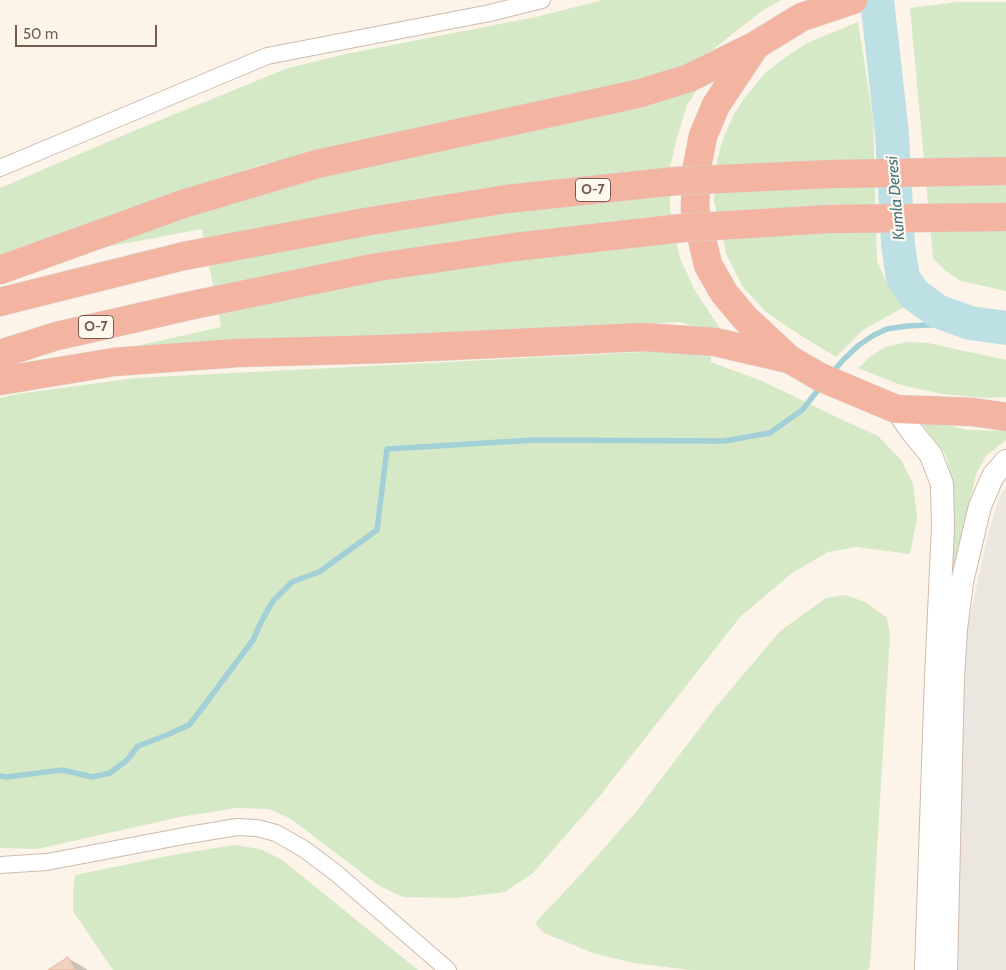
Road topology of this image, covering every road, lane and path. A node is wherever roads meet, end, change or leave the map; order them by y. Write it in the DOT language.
graph roads {
  1 [pos="542,0"];
  2 [pos="853,0"];
  3 [pos="756,45"];
  4 [pos="0,168"];
  5 [pos="1006,171"];
  6 [pos="1006,217"];
  7 [pos="0,270"];
  8 [pos="0,302"];
  9 [pos="0,354"];
  10 [pos="789,360"];
  11 [pos="0,381"];
  12 [pos="896,408"];
  13 [pos="1006,417"];
  14 [pos="1006,461"];
  15 [pos="0,865"];
  16 [pos="448,970"];
  17 [pos="926,970"];
  18 [pos="946,970"];
  1 -- 4 [label="street"];
  2 -- 3 [label="highway"];
  3 -- 7 [label="highway"];
  3 -- 10 [label="highway"];
  5 -- 8 [label="highway, O-7, bridge"];
  6 -- 9 [label="highway, O-7, bridge"];
  10 -- 11 [label="highway"];
  10 -- 12 [label="highway"];
  12 -- 13 [label="highway"];
  12 -- 17 [label="main road"];
  14 -- 18 [label="main road"];
  15 -- 16 [label="street"];
}
